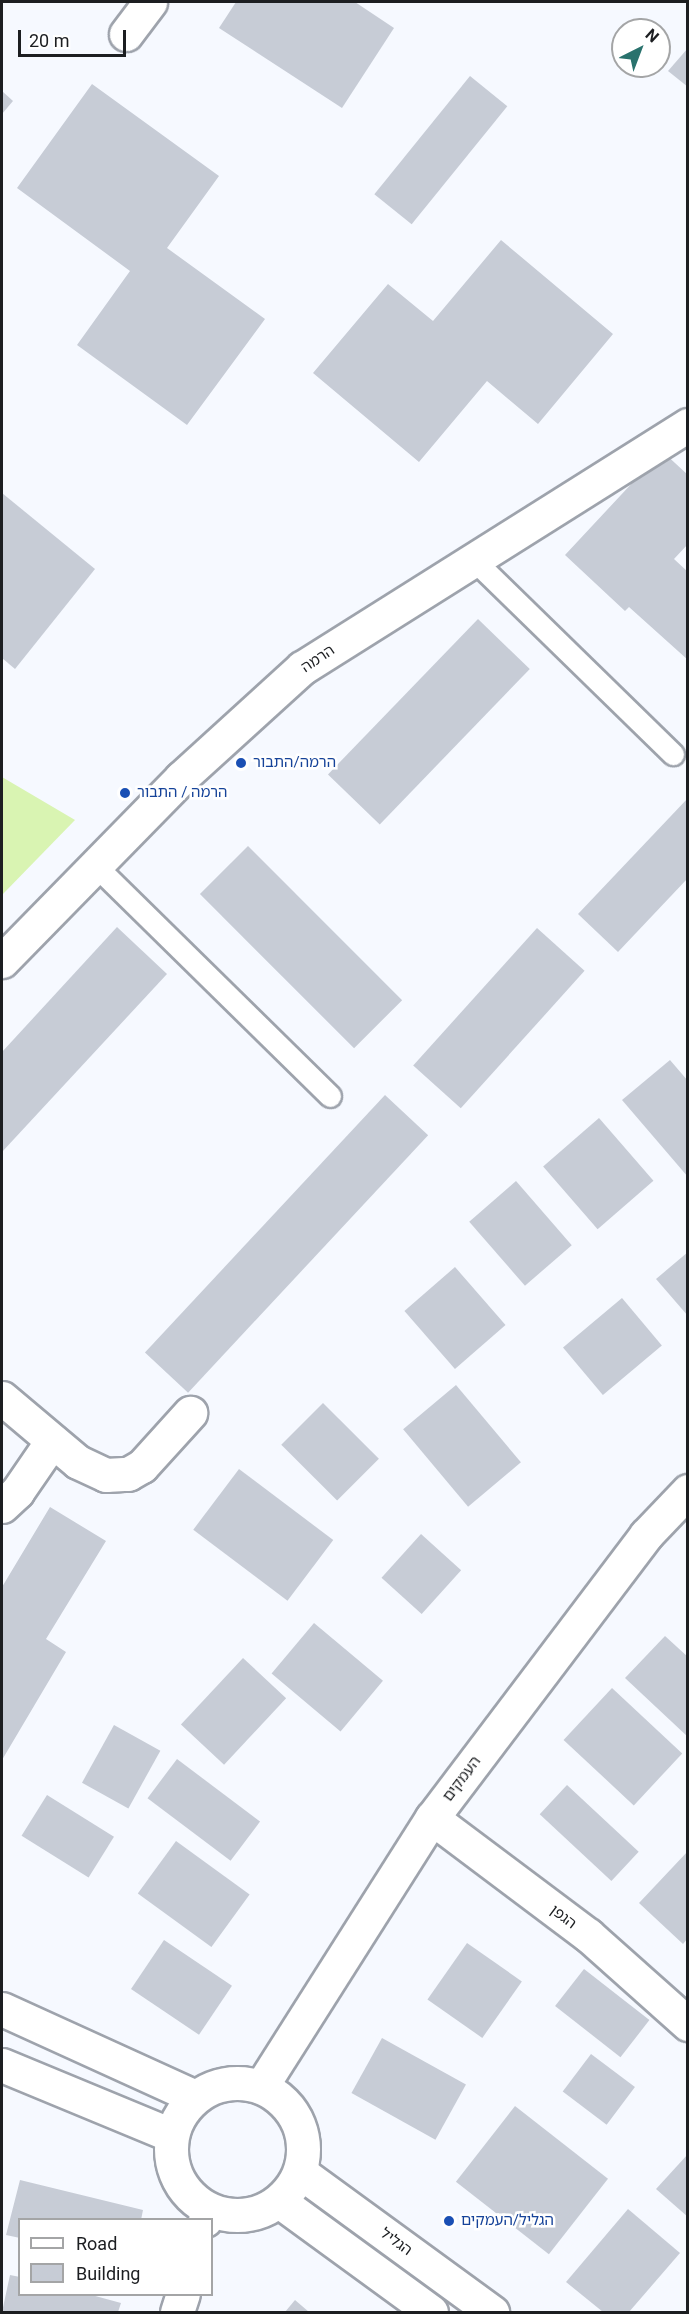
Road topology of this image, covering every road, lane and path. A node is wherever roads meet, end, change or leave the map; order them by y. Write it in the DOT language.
graph roads {
  1 [pos="150,2"];
  2 [pos="126,34"];
  3 [pos="687,425"];
  4 [pos="474,560"];
  5 [pos="673,754"];
  6 [pos="96,866"];
  7 [pos="2,961"];
  8 [pos="330,1096"];
  9 [pos="2,1398"];
  10 [pos="190,1413"];
  11 [pos="52,1442"];
  12 [pos="687,1491"];
  13 [pos="2,1506"];
  14 [pos="432,1818"];
  15 [pos="2,2009"];
  16 [pos="687,2024"];
  17 [pos="2,2065"];
  18 [pos="261,2087"];
  19 [pos="193,2096"];
  20 [pos="171,2135"];
  21 [pos="300,2172"];
  22 [pos="279,2201"];
  23 [pos="207,2215"];
  24 [pos="183,2296"];
  25 [pos="177,2313"];
  26 [pos="431,2313"];
  27 [pos="492,2313"];
  1 -- 2 [label="street"];
  3 -- 4 [label="street, הרמה"];
  4 -- 5 [label="lane"];
  4 -- 6 [label="street, הרמה"];
  6 -- 7 [label="street, הרמה"];
  6 -- 8 [label="lane"];
  9 -- 11 [label="street"];
  10 -- 11 [label="street"];
  11 -- 13 [label="street"];
  12 -- 14 [label="street, העמקים"];
  14 -- 16 [label="street, הגפן"];
  14 -- 18 [label="street, העמקים"];
  15 -- 19 [label="street"];
  17 -- 20 [label="street"];
  18 -- 19 [label="street"];
  18 -- 21 [label="street"];
  19 -- 20 [label="street"];
  20 -- 23 [label="street"];
  21 -- 22 [label="street"];
  21 -- 27 [label="street, הגליל"];
  22 -- 23 [label="street"];
  22 -- 26 [label="street"];
  24 -- 25 [label="street"];
}
